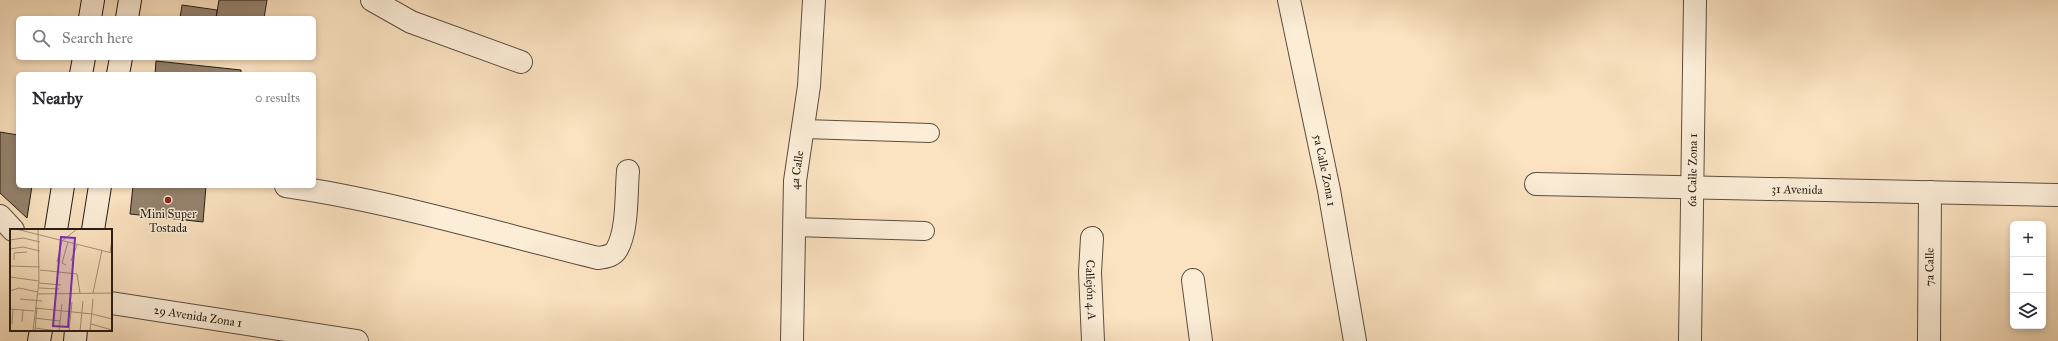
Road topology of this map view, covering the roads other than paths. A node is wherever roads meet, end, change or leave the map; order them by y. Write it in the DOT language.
graph roads {
  1 [pos="93,0"];
  2 [pos="130,0"];
  3 [pos="372,0"];
  4 [pos="814,0"];
  5 [pos="1289,0"];
  6 [pos="1695,0"];
  7 [pos="90,16"];
  8 [pos="127,16"];
  9 [pos="84,60"];
  10 [pos="121,60"];
  11 [pos="521,62"];
  12 [pos="81,72"];
  13 [pos="118,72"];
  14 [pos="804,129"];
  15 [pos="930,133"];
  16 [pos="628,171"];
  17 [pos="1536,184"];
  18 [pos="63,188"];
  19 [pos="100,188"];
  20 [pos="300,188"];
  21 [pos="1692,189"];
  22 [pos="1930,192"];
  23 [pos="2058,195"];
  24 [pos="0,216"];
  25 [pos="793,227"];
  26 [pos="12,229"];
  27 [pos="56,229"];
  28 [pos="92,229"];
  29 [pos="925,231"];
  30 [pos="1092,238"];
  31 [pos="1193,280"];
  32 [pos="112,303"];
  33 [pos="41,331"];
  34 [pos="76,331"];
  35 [pos="39,341"];
  36 [pos="75,341"];
  37 [pos="357,341"];
  38 [pos="792,341"];
  39 [pos="1093,341"];
  40 [pos="1201,341"];
  41 [pos="1355,341"];
  42 [pos="1690,341"];
  43 [pos="1929,341"];
  1 -- 7 [label="street"];
  2 -- 8 [label="street"];
  3 -- 11 [label="street"];
  4 -- 14 [label="street, 4a Calle"];
  5 -- 41 [label="street, 5a Calle Zona 1"];
  6 -- 21 [label="street, 6a Calle Zona 1"];
  9 -- 12 [label="street"];
  10 -- 13 [label="street"];
  14 -- 15 [label="lane"];
  14 -- 25 [label="street, 4a Calle"];
  16 -- 20 [label="street"];
  17 -- 21 [label="street, 31 Avenida"];
  18 -- 27 [label="street"];
  19 -- 28 [label="street"];
  21 -- 22 [label="street, 31 Avenida"];
  21 -- 42 [label="street, 6a Calle Zona 1"];
  22 -- 23 [label="street, 31 Avenida"];
  22 -- 43 [label="street, 7a Calle"];
  24 -- 26 [label="street"];
  25 -- 29 [label="lane"];
  25 -- 38 [label="street, 4a Calle"];
  30 -- 39 [label="street, Callejón 4 A"];
  31 -- 40 [label="street"];
  32 -- 37 [label="street, 29 Avenida Zona 1"];
  33 -- 35 [label="street"];
  34 -- 36 [label="street"];
}
